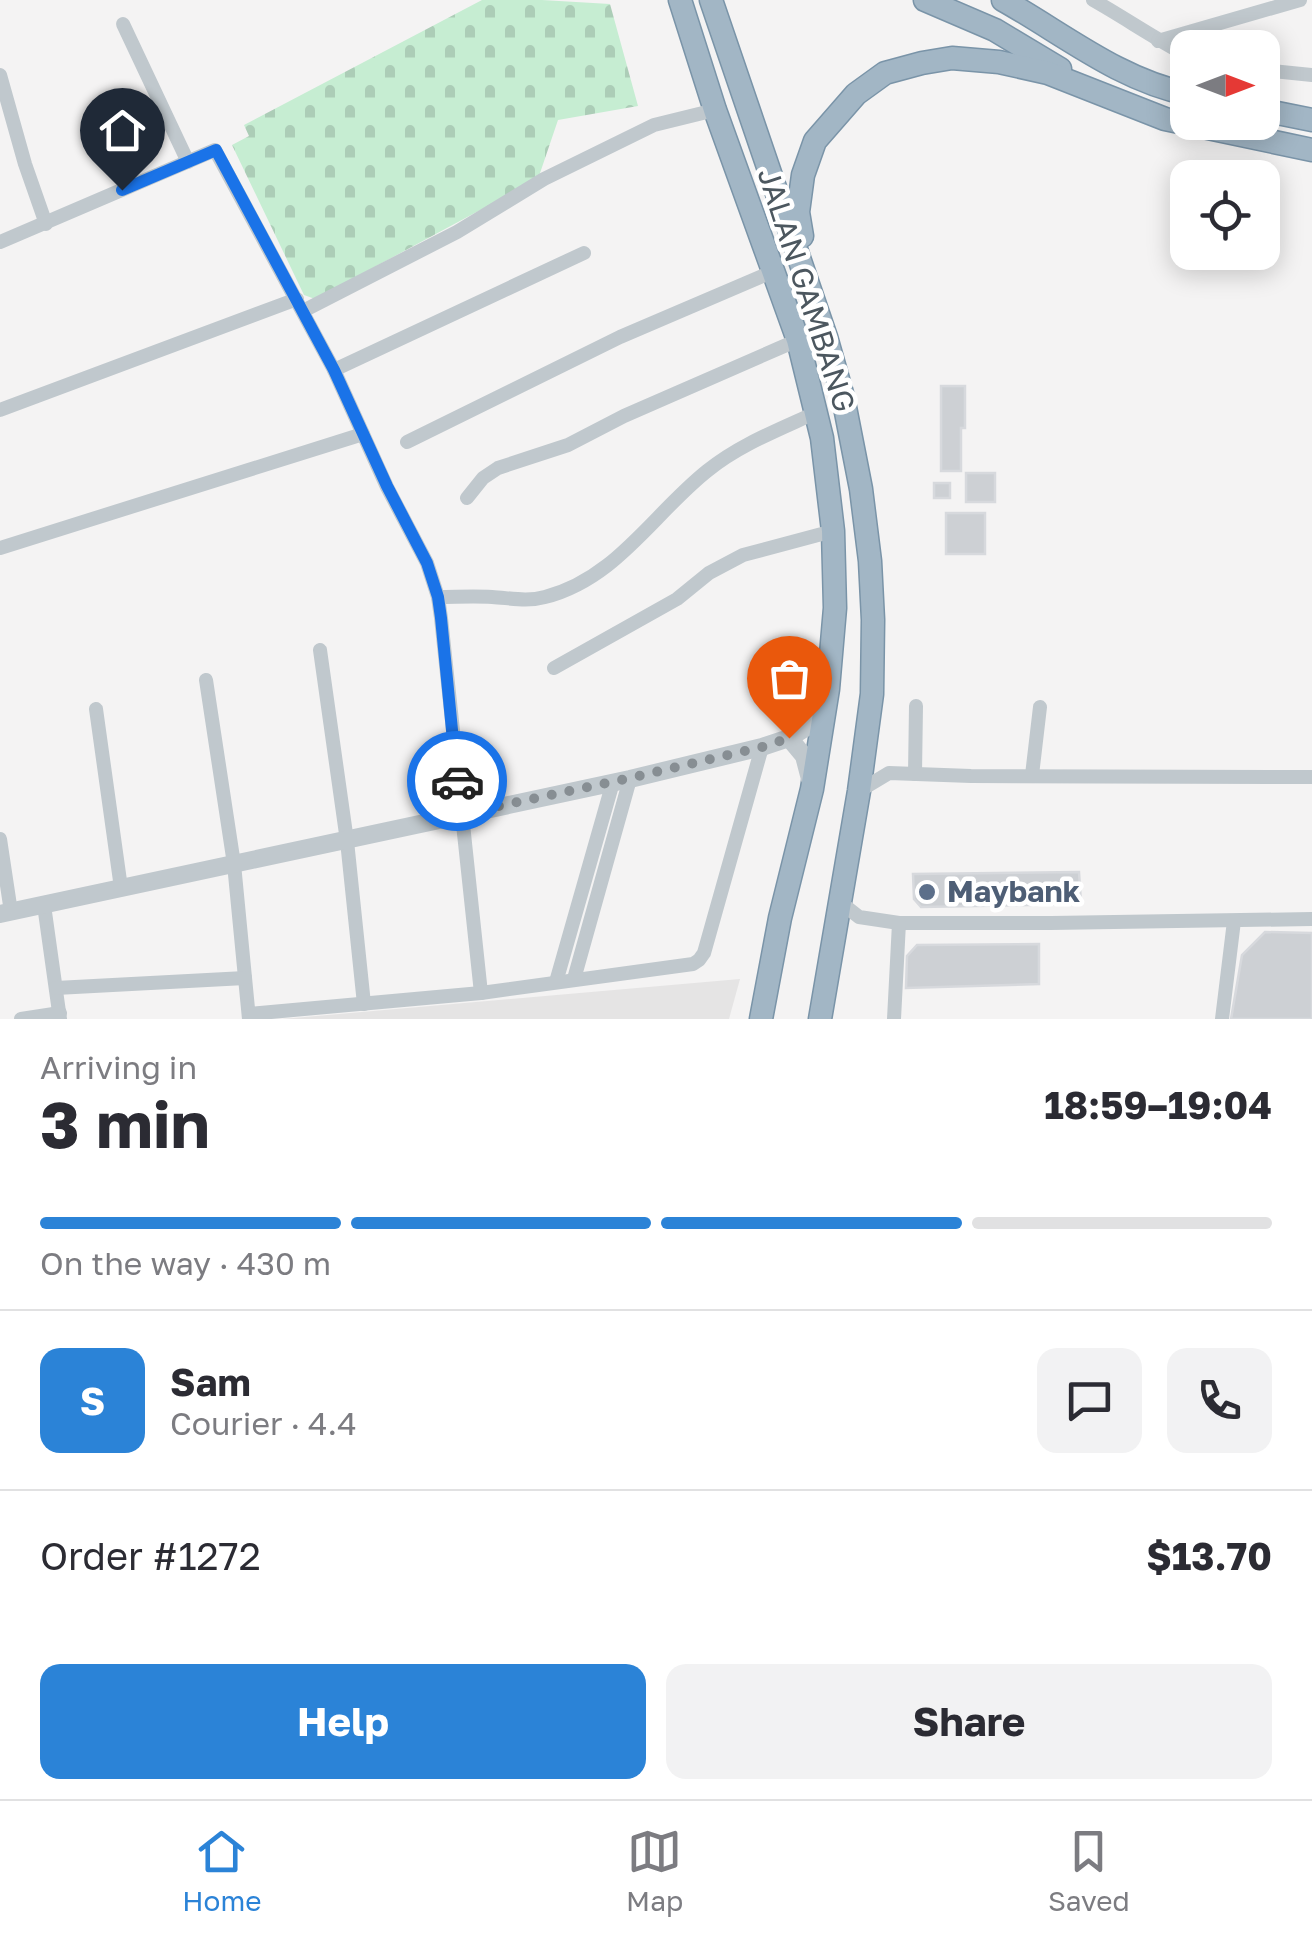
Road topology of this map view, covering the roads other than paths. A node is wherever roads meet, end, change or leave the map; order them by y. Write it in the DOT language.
graph roads {
  1 [pos="680,0"];
  2 [pos="711,0"];
  3 [pos="925,0"];
  4 [pos="1093,0"];
  5 [pos="1300,0"];
  6 [pos="1004,1"];
  7 [pos="123,24"];
  8 [pos="1158,40"];
  9 [pos="1170,46"];
  10 [pos="1280,72"];
  11 [pos="0,75"];
  12 [pos="1312,75"];
  13 [pos="1170,89"];
  14 [pos="1097,91"];
  15 [pos="716,110"];
  16 [pos="1280,114"];
  17 [pos="1312,120"];
  18 [pos="1312,150"];
  19 [pos="188,162"];
  20 [pos="46,224"];
  21 [pos="0,242"];
  22 [pos="584,253"];
  23 [pos="774,272"];
  24 [pos="808,284"];
  25 [pos="300,305"];
  26 [pos="798,340"];
  27 [pos="334,370"];
  28 [pos="0,410"];
  29 [pos="816,413"];
  30 [pos="363,434"];
  31 [pos="407,442"];
  32 [pos="467,498"];
  33 [pos="832,531"];
  34 [pos="0,548"];
  35 [pos="438,597"];
  36 [pos="320,650"];
  37 [pos="554,668"];
  38 [pos="206,680"];
  39 [pos="828,690"];
  40 [pos="916,706"];
  41 [pos="1040,707"];
  42 [pos="96,709"];
  43 [pos="789,738"];
  44 [pos="865,744"];
  45 [pos="762,747"];
  46 [pos="889,773"];
  47 [pos="915,774"];
  48 [pos="1032,775"];
  49 [pos="1312,777"];
  50 [pos="621,780"];
  51 [pos="812,789"];
  52 [pos="859,791"];
  53 [pos="461,814"];
  54 [pos="0,839"];
  55 [pos="346,841"];
  56 [pos="234,864"];
  57 [pos="121,888"];
  58 [pos="840,902"];
  59 [pos="44,905"];
  60 [pos="6,913"];
  61 [pos="1312,919"];
  62 [pos="1234,921"];
  63 [pos="898,923"];
  64 [pos="245,978"];
  65 [pos="574,979"];
  66 [pos="556,982"];
  67 [pos="56,988"];
  68 [pos="481,993"];
  69 [pos="364,1004"];
  70 [pos="60,1016"];
  71 [pos="249,1016"];
  72 [pos="21,1019"];
  73 [pos="762,1019"];
  74 [pos="820,1019"];
  75 [pos="894,1019"];
  76 [pos="1222,1019"];
  1 -- 15 [label="highway, JALAN GAMBANG"];
  2 -- 24 [label="highway, JALAN GAMBANG"];
  3 -- 14 [label="highway"];
  4 -- 8 [label="street"];
  5 -- 8 [label="street"];
  6 -- 13 [label="highway"];
  7 -- 19 [label="street"];
  8 -- 9 [label="street"];
  10 -- 12 [label="street"];
  11 -- 20 [label="street"];
  14 -- 18 [label="highway"];
  14 -- 24 [label="highway"];
  15 -- 23 [label="highway, JALAN GAMBANG"];
  15 -- 25 [label="street"];
  16 -- 17 [label="highway"];
  19 -- 20 [label="street"];
  19 -- 25 [label="street"];
  20 -- 21 [label="street"];
  22 -- 27 [label="street"];
  23 -- 26 [label="highway, JALAN GAMBANG"];
  23 -- 31 [label="street"];
  24 -- 44 [label="highway, JALAN GAMBANG"];
  25 -- 27 [label="street"];
  25 -- 28 [label="street"];
  26 -- 29 [label="highway, JALAN GAMBANG"];
  26 -- 32 [label="street"];
  27 -- 30 [label="street"];
  29 -- 33 [label="highway, JALAN GAMBANG"];
  29 -- 35 [label="street"];
  30 -- 34 [label="street"];
  30 -- 35 [label="street"];
  33 -- 37 [label="street"];
  33 -- 39 [label="highway, JALAN GAMBANG"];
  35 -- 53 [label="street"];
  36 -- 55 [label="street"];
  38 -- 56 [label="street"];
  39 -- 43 [label="street"];
  39 -- 51 [label="highway, JALAN GAMBANG"];
  40 -- 47 [label="street"];
  41 -- 48 [label="street"];
  42 -- 57 [label="street"];
  43 -- 45 [label="street"];
  43 -- 51 [label="street"];
  44 -- 46 [label="street"];
  44 -- 52 [label="highway, JALAN GAMBANG"];
  45 -- 50 [label="street"];
  45 -- 65 [label="street"];
  46 -- 47 [label="street"];
  46 -- 52 [label="street"];
  47 -- 48 [label="street"];
  48 -- 49 [label="street"];
  50 -- 53 [label="street"];
  50 -- 65 [label="street"];
  50 -- 66 [label="street"];
  51 -- 73 [label="highway, JALAN GAMBANG"];
  52 -- 58 [label="highway, JALAN GAMBANG"];
  53 -- 55 [label="street"];
  53 -- 68 [label="street"];
  54 -- 60 [label="street"];
  55 -- 56 [label="street"];
  55 -- 69 [label="street"];
  56 -- 57 [label="street"];
  56 -- 64 [label="street"];
  57 -- 59 [label="street"];
  58 -- 63 [label="street"];
  58 -- 74 [label="highway, JALAN GAMBANG"];
  59 -- 60 [label="street"];
  59 -- 67 [label="street"];
  61 -- 62 [label="street"];
  62 -- 63 [label="street"];
  62 -- 76 [label="street"];
  63 -- 75 [label="street"];
  64 -- 67 [label="street"];
  64 -- 71 [label="street"];
  65 -- 66 [label="street"];
  66 -- 68 [label="street"];
  67 -- 70 [label="street"];
  68 -- 69 [label="street"];
  69 -- 71 [label="street"];
  70 -- 72 [label="street"];
}
